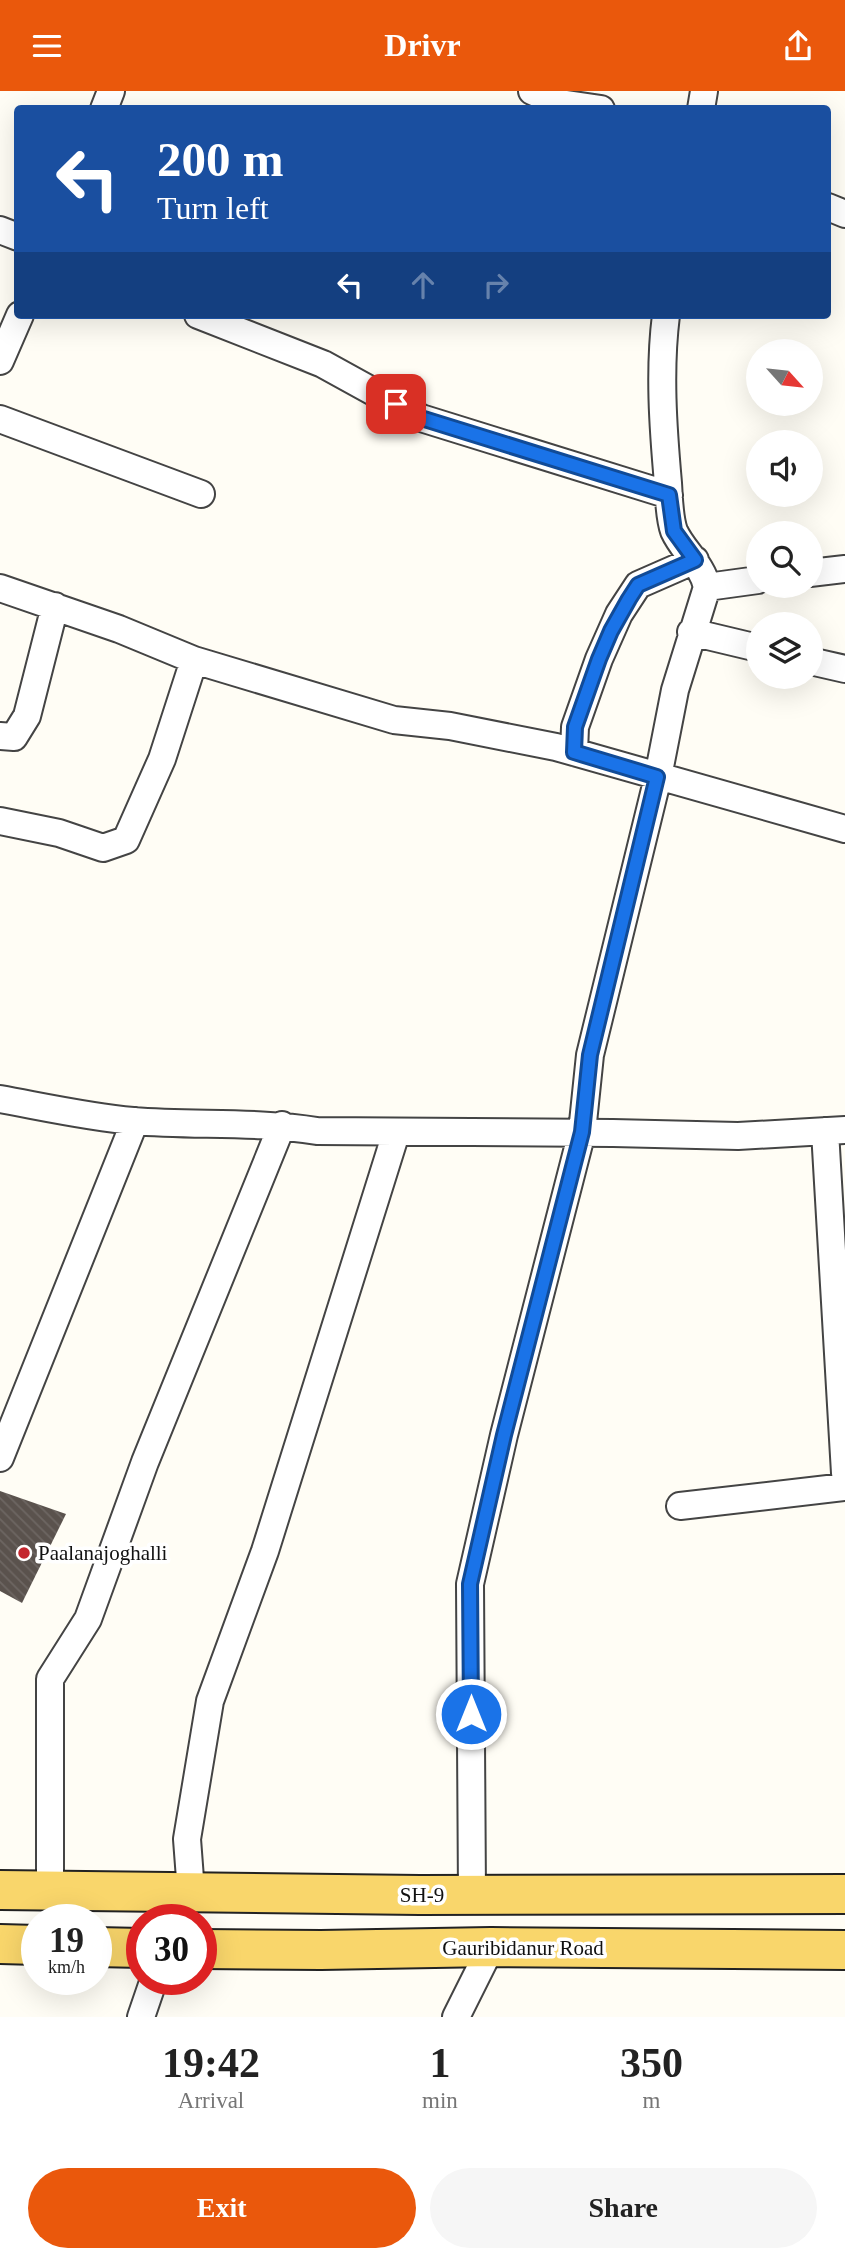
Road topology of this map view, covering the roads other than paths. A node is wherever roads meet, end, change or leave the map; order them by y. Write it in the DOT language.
graph roads {
  1 [pos="532,91"];
  2 [pos="573,105"];
  3 [pos="18,319"];
  4 [pos="208,319"];
  5 [pos="666,319"];
  6 [pos="0,362"];
  7 [pos="0,419"];
  8 [pos="201,495"];
  9 [pos="669,495"];
  10 [pos="695,560"];
  11 [pos="845,569"];
  12 [pos="823,572"];
  13 [pos="746,582"];
  14 [pos="707,587"];
  15 [pos="0,588"];
  16 [pos="55,606"];
  17 [pos="691,632"];
  18 [pos="746,645"];
  19 [pos="194,660"];
  20 [pos="823,664"];
  21 [pos="845,669"];
  22 [pos="0,736"];
  23 [pos="574,752"];
  24 [pos="657,777"];
  25 [pos="0,821"];
  26 [pos="845,829"];
  27 [pos="0,1099"];
  28 [pos="135,1121"];
  29 [pos="282,1125"];
  30 [pos="835,1130"];
  31 [pos="582,1132"];
  32 [pos="396,1133"];
  33 [pos="0,1458"];
  34 [pos="845,1473"];
  35 [pos="845,1487"];
  36 [pos="680,1506"];
  37 [pos="0,1890"];
  38 [pos="50,1891"];
  39 [pos="191,1892"];
  40 [pos="845,1894"];
  41 [pos="472,1895"];
  42 [pos="0,1944"];
  43 [pos="21,1945"];
  44 [pos="491,1947"];
  45 [pos="217,1949"];
  46 [pos="845,1950"];
  47 [pos="150,1995"];
  48 [pos="142,2017"];
  49 [pos="456,2017"];
  1 -- 2 [label="street"];
  3 -- 6 [label="street"];
  4 -- 9 [label="street"];
  5 -- 9 [label="street"];
  7 -- 8 [label="street"];
  9 -- 10 [label="street"];
  10 -- 14 [label="street"];
  10 -- 23 [label="street"];
  11 -- 12 [label="street"];
  13 -- 14 [label="street"];
  14 -- 17 [label="street"];
  15 -- 16 [label="street"];
  16 -- 19 [label="street"];
  16 -- 22 [label="street"];
  17 -- 18 [label="street"];
  17 -- 24 [label="street"];
  19 -- 23 [label="street"];
  19 -- 25 [label="street"];
  20 -- 21 [label="street"];
  23 -- 24 [label="street"];
  24 -- 26 [label="street"];
  24 -- 31 [label="street"];
  27 -- 28 [label="street"];
  28 -- 29 [label="street"];
  28 -- 33 [label="street"];
  29 -- 32 [label="street"];
  29 -- 38 [label="street"];
  30 -- 31 [label="street"];
  30 -- 34 [label="street"];
  31 -- 32 [label="street"];
  31 -- 41 [label="street"];
  32 -- 39 [label="street"];
  35 -- 36 [label="street"];
  37 -- 38 [label="main road, SH-9"];
  38 -- 39 [label="main road, SH-9"];
  39 -- 41 [label="main road, SH-9"];
  40 -- 41 [label="main road, SH-9"];
  42 -- 43 [label="main road"];
  44 -- 45 [label="main road, Gauribidanur Road"];
  44 -- 46 [label="main road, Gauribidanur Road"];
  44 -- 49 [label="street"];
  47 -- 48 [label="street"];
}
